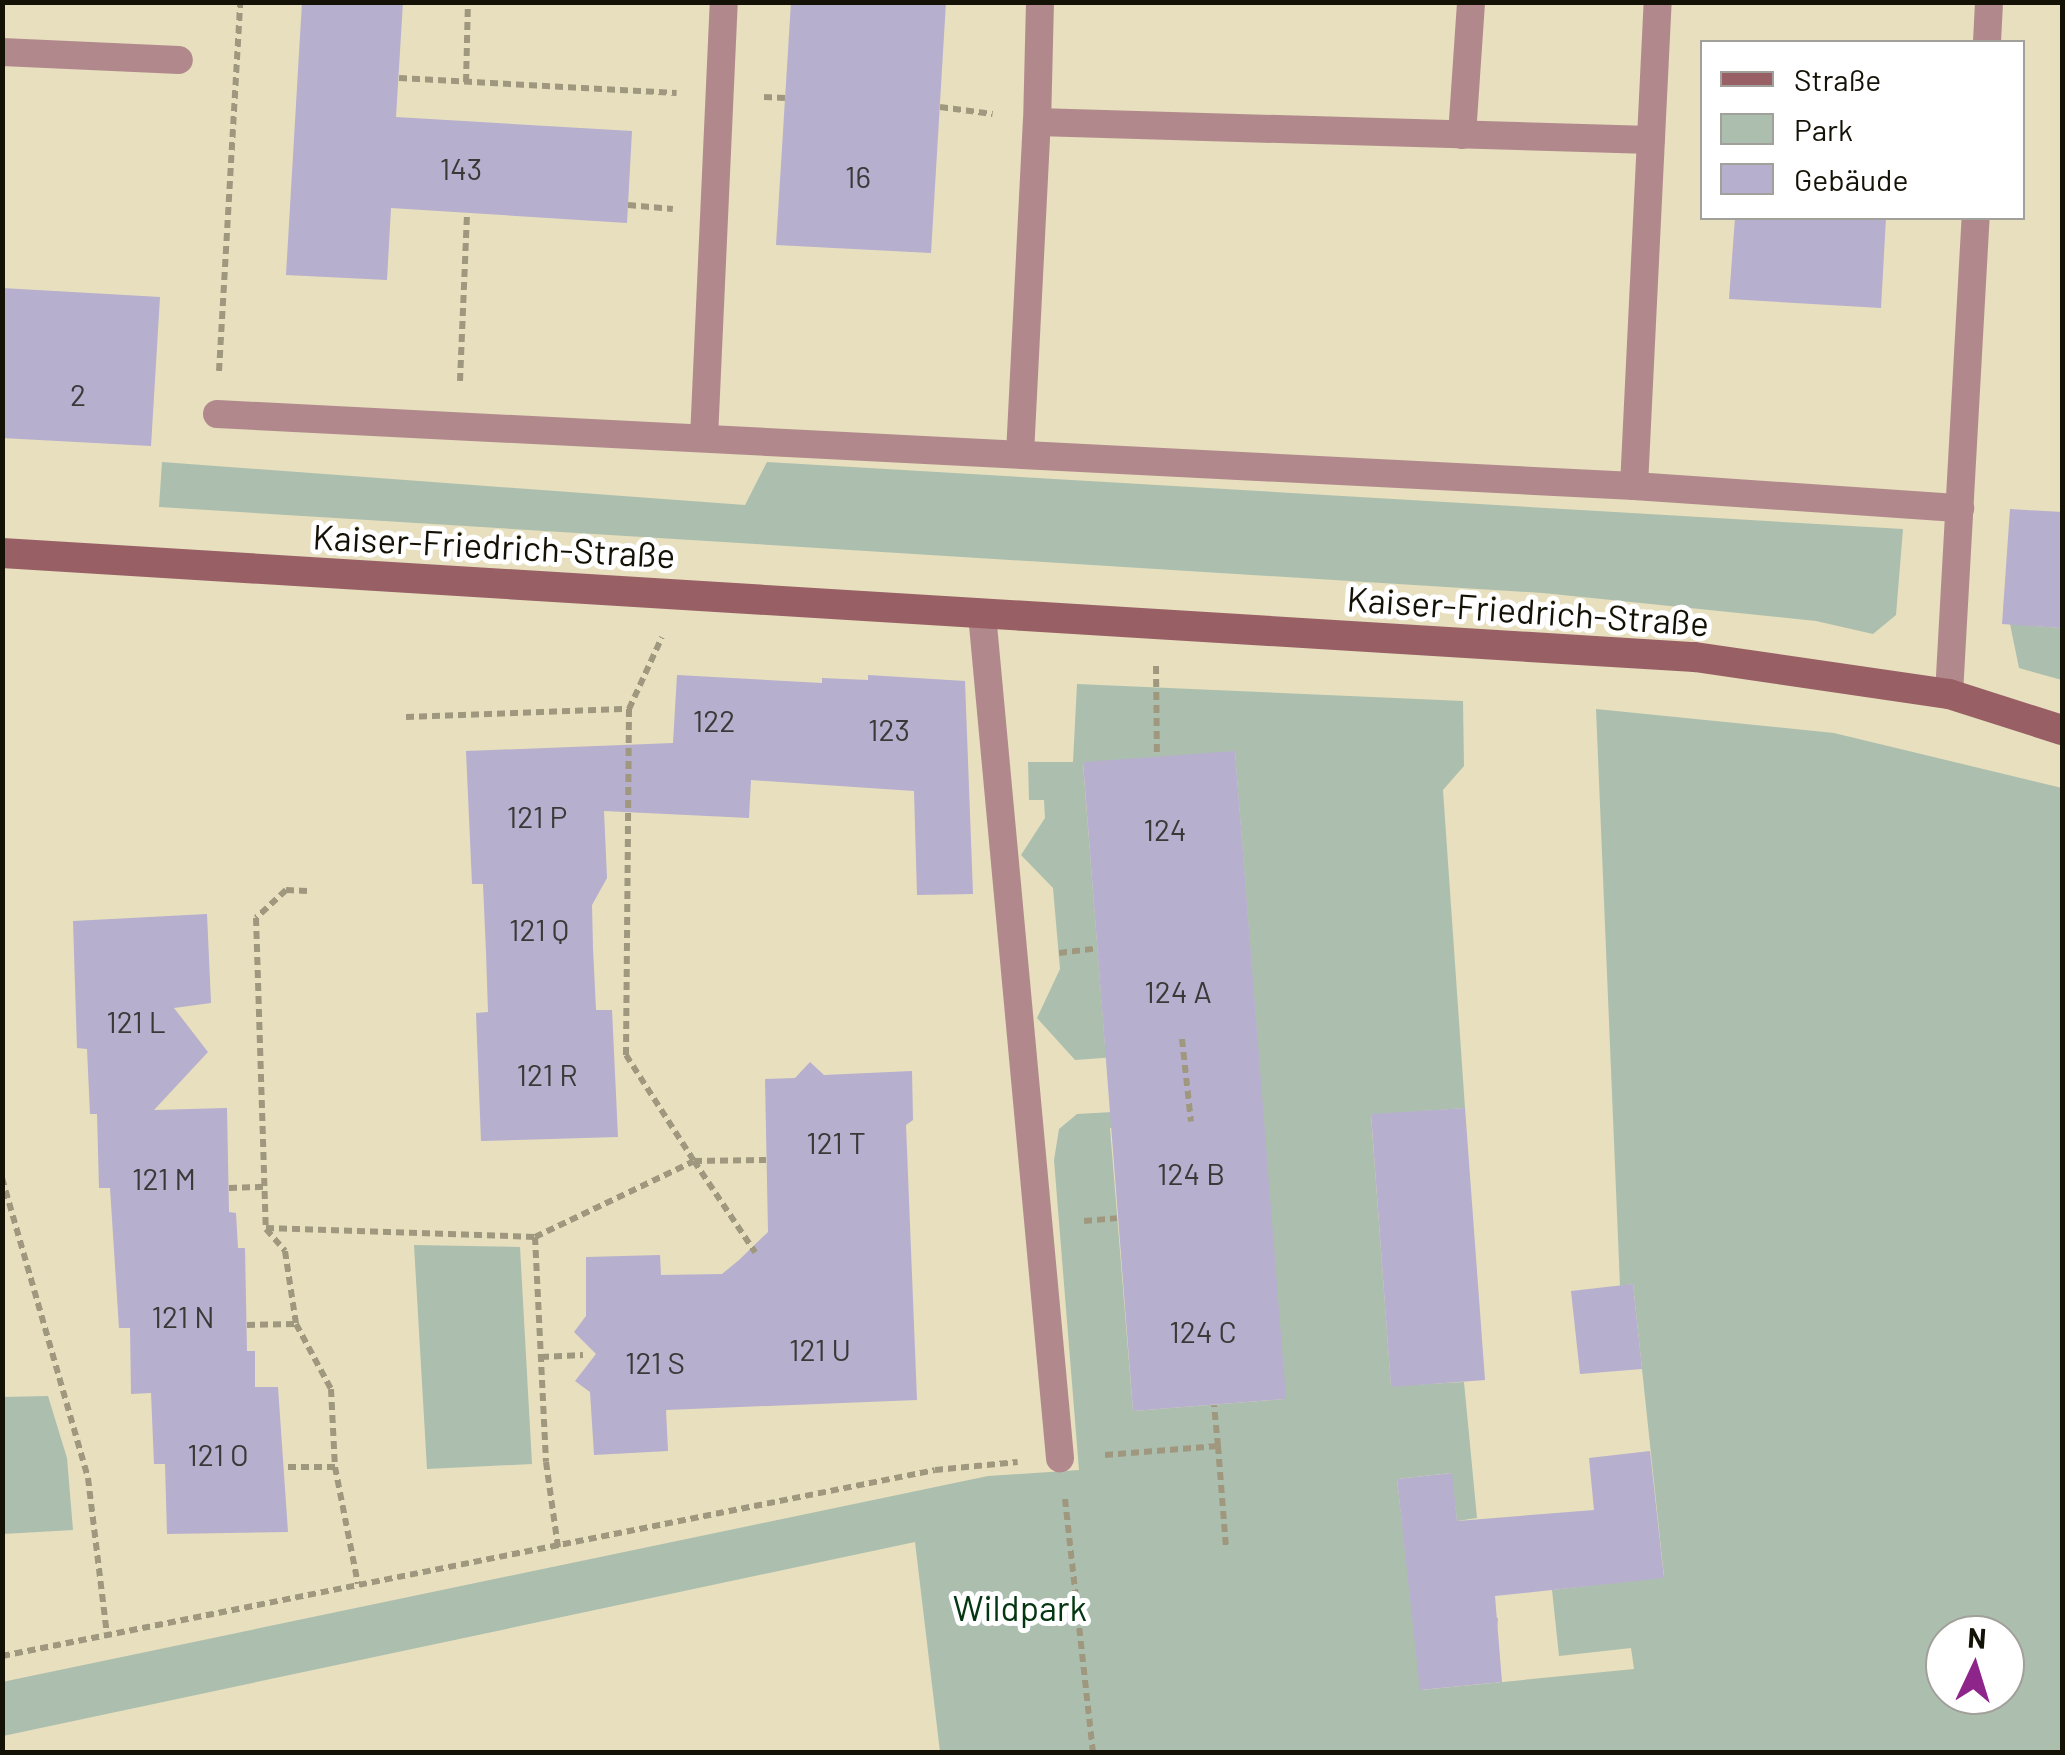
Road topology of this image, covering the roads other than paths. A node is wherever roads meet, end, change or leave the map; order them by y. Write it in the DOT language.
graph roads {
  1 [pos="724,2"];
  2 [pos="1040,2"];
  3 [pos="1471,2"];
  4 [pos="1658,2"];
  5 [pos="1989,2"];
  6 [pos="1986,40"];
  7 [pos="2,52"];
  8 [pos="178,60"];
  9 [pos="1036,122"];
  10 [pos="1462,135"];
  11 [pos="1652,140"];
  12 [pos="1976,220"];
  13 [pos="217,414"];
  14 [pos="704,438"];
  15 [pos="1020,454"];
  16 [pos="1634,486"];
  17 [pos="1960,508"];
  18 [pos="2,553"];
  19 [pos="982,614"];
  20 [pos="1949,694"];
  21 [pos="2062,730"];
  22 [pos="1060,1458"];
  1 -- 14 [label="lane"];
  2 -- 9 [label="lane"];
  3 -- 10 [label="lane"];
  4 -- 11 [label="lane"];
  5 -- 6 [label="lane"];
  7 -- 8 [label="lane"];
  9 -- 10 [label="lane"];
  9 -- 15 [label="lane"];
  10 -- 11 [label="lane"];
  11 -- 16 [label="lane"];
  12 -- 17 [label="lane"];
  13 -- 14 [label="lane"];
  14 -- 15 [label="lane"];
  15 -- 16 [label="lane"];
  16 -- 17 [label="lane"];
  17 -- 20 [label="lane"];
  18 -- 19 [label="street, Kaiser-Friedrich-Straße"];
  19 -- 20 [label="street, Kaiser-Friedrich-Straße"];
  19 -- 22 [label="lane"];
  20 -- 21 [label="street, Kaiser-Friedrich-Straße"];
}
